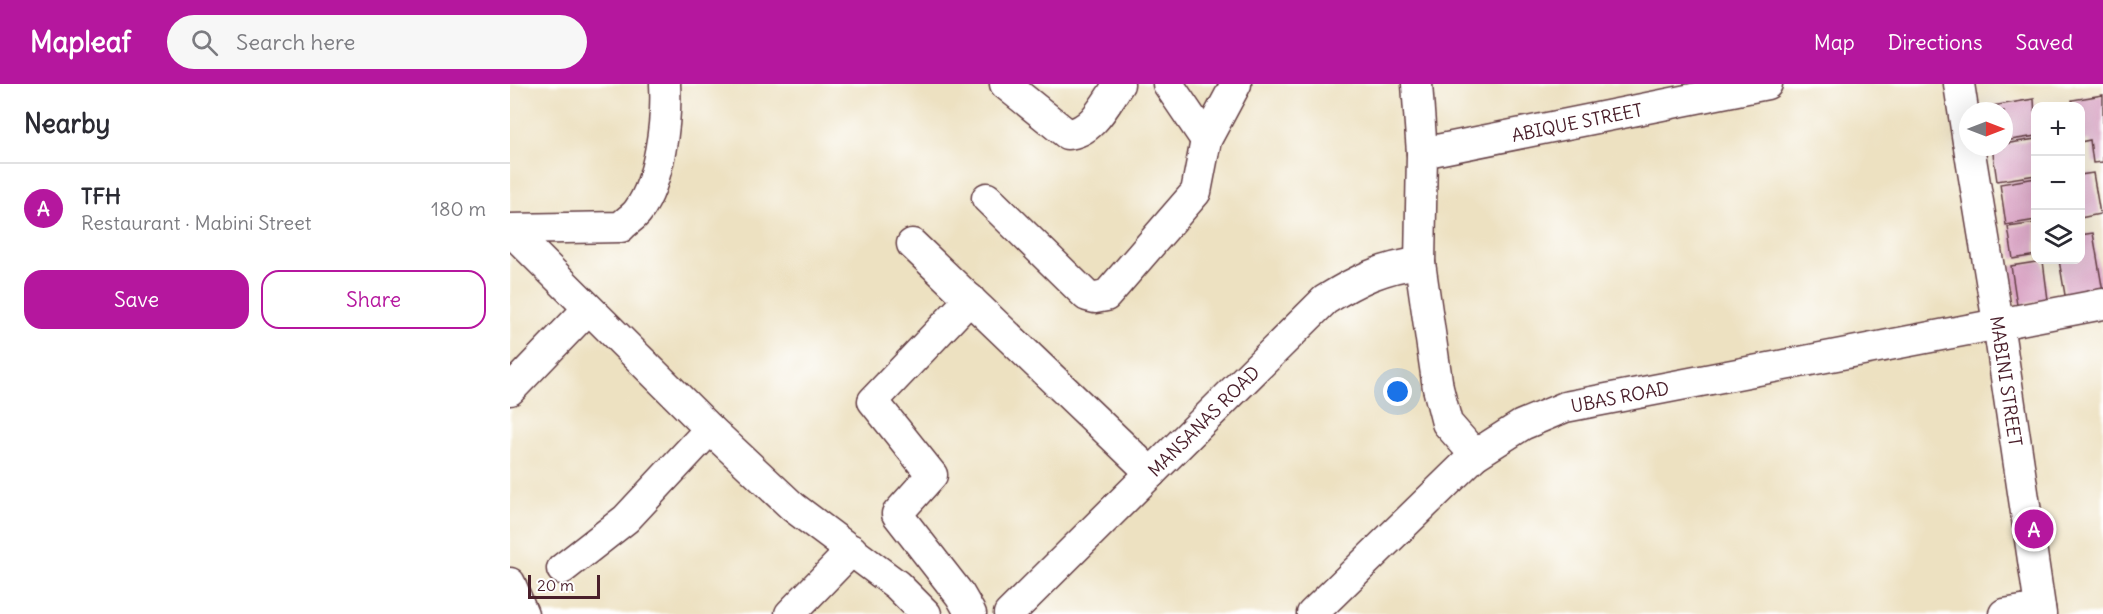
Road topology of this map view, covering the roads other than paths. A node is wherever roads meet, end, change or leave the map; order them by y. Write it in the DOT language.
graph roads {
  1 [pos="664,84"];
  2 [pos="1005,84"];
  3 [pos="1119,84"];
  4 [pos="1168,84"];
  5 [pos="1236,84"];
  6 [pos="1417,84"];
  7 [pos="1767,84"];
  8 [pos="1959,84"];
  9 [pos="1651,96"];
  10 [pos="1962,102"];
  11 [pos="1206,140"];
  12 [pos="1422,153"];
  13 [pos="1970,156"];
  14 [pos="987,198"];
  15 [pos="510,230"];
  16 [pos="912,244"];
  17 [pos="1420,262"];
  18 [pos="970,298"];
  19 [pos="2103,304"];
  20 [pos="588,309"];
  21 [pos="1998,323"];
  22 [pos="510,390"];
  23 [pos="710,429"];
  24 [pos="1475,455"];
  25 [pos="1151,473"];
  26 [pos="852,550"];
  27 [pos="562,569"];
  28 [pos="510,583"];
  29 [pos="2041,611"];
  30 [pos="522,614"];
  31 [pos="790,614"];
  32 [pos="926,614"];
  33 [pos="971,614"];
  34 [pos="1009,614"];
  35 [pos="1312,614"];
  36 [pos="2004,614"];
  1 -- 15 [label="street"];
  2 -- 3 [label="street"];
  4 -- 11 [label="street"];
  5 -- 11 [label="street"];
  6 -- 12 [label="street"];
  7 -- 9 [label="street, ABIQUE STREET"];
  8 -- 10 [label="street"];
  9 -- 12 [label="street, ABIQUE STREET"];
  11 -- 14 [label="street"];
  12 -- 17 [label="street"];
  13 -- 21 [label="street, MABINI STREET"];
  15 -- 20 [label="street"];
  16 -- 18 [label="street"];
  17 -- 24 [label="street"];
  17 -- 25 [label="street, MANSANAS ROAD"];
  18 -- 25 [label="street"];
  18 -- 33 [label="street"];
  19 -- 21 [label="street, UBAS ROAD"];
  20 -- 22 [label="street"];
  20 -- 23 [label="street"];
  21 -- 24 [label="street, UBAS ROAD"];
  21 -- 29 [label="street, MABINI STREET"];
  23 -- 26 [label="street"];
  23 -- 27 [label="street"];
  24 -- 35 [label="street, UBAS ROAD"];
  25 -- 34 [label="street, MANSANAS ROAD"];
  26 -- 31 [label="street"];
  26 -- 32 [label="street"];
  28 -- 30 [label="street"];
  29 -- 36 [label="street"];
}
